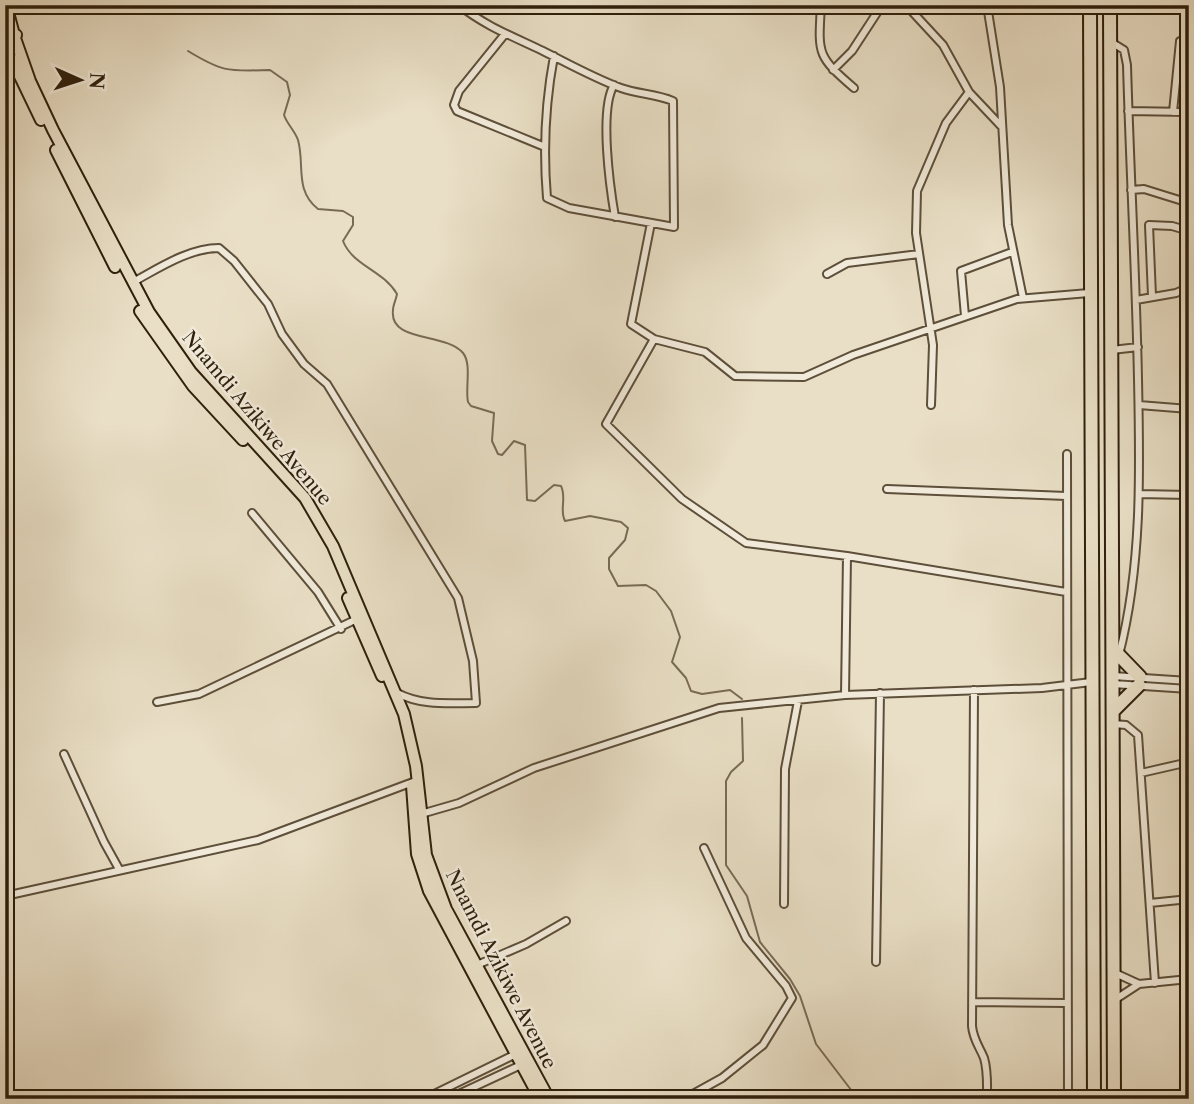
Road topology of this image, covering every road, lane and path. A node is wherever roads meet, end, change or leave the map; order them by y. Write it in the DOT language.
graph roads {
  1 [pos="6,5"];
  2 [pos="459,5"];
  3 [pos="821,5"];
  4 [pos="882,5"];
  5 [pos="906,5"];
  6 [pos="987,5"];
  7 [pos="1090,5"];
  8 [pos="1110,5"];
  9 [pos="505,34"];
  10 [pos="1189,38"];
  11 [pos="9,39"];
  12 [pos="1110,41"];
  13 [pos="554,56"];
  14 [pos="833,70"];
  15 [pos="614,85"];
  16 [pos="854,89"];
  17 [pos="969,93"];
  18 [pos="1128,111"];
  19 [pos="1173,112"];
  20 [pos="1189,112"];
  21 [pos="1002,127"];
  22 [pos="545,147"];
  23 [pos="1131,190"];
  24 [pos="1189,203"];
  25 [pos="615,217"];
  26 [pos="650,223"];
  27 [pos="1189,231"];
  28 [pos="1012,252"];
  29 [pos="919,254"];
  30 [pos="827,274"];
  31 [pos="132,283"];
  32 [pos="1189,288"];
  33 [pos="1090,293"];
  34 [pos="1152,296"];
  35 [pos="1023,298"];
  36 [pos="1136,300"];
  37 [pos="965,316"];
  38 [pos="932,327"];
  39 [pos="654,339"];
  40 [pos="1138,347"];
  41 [pos="1110,350"];
  42 [pos="930,405"];
  43 [pos="1139,405"];
  44 [pos="1189,409"];
  45 [pos="1067,454"];
  46 [pos="887,489"];
  47 [pos="1139,494"];
  48 [pos="1189,495"];
  49 [pos="1066,496"];
  50 [pos="252,513"];
  51 [pos="847,556"];
  52 [pos="1066,592"];
  53 [pos="357,619"];
  54 [pos="341,629"];
  55 [pos="1116,653"];
  56 [pos="1113,680"];
  57 [pos="1139,681"];
  58 [pos="1189,681"];
  59 [pos="1091,682"];
  60 [pos="1066,685"];
  61 [pos="1189,689"];
  62 [pos="974,690"];
  63 [pos="397,693"];
  64 [pos="880,693"];
  65 [pos="845,695"];
  66 [pos="798,701"];
  67 [pos="158,702"];
  68 [pos="1113,717"];
  69 [pos="64,754"];
  70 [pos="1189,762"];
  71 [pos="1141,773"];
  72 [pos="415,782"];
  73 [pos="421,814"];
  74 [pos="704,848"];
  75 [pos="119,869"];
  76 [pos="5,896"];
  77 [pos="1189,899"];
  78 [pos="1150,903"];
  79 [pos="784,904"];
  80 [pos="566,920"];
  81 [pos="876,962"];
  82 [pos="477,965"];
  83 [pos="1114,972"];
  84 [pos="1189,979"];
  85 [pos="1155,983"];
  86 [pos="1139,984"];
  87 [pos="1114,1000"];
  88 [pos="972,1002"];
  89 [pos="1066,1003"];
  90 [pos="519,1060"];
  91 [pos="424,1099"];
  92 [pos="448,1099"];
  93 [pos="540,1099"];
  94 [pos="549,1099"];
  95 [pos="684,1099"];
  96 [pos="987,1099"];
  97 [pos="1068,1099"];
  98 [pos="1094,1099"];
  99 [pos="1114,1099"];
  1 -- 11 [label="main road"];
  2 -- 9 [label="street"];
  3 -- 14 [label="street"];
  4 -- 14 [label="street"];
  5 -- 17 [label="street"];
  6 -- 21 [label="street"];
  7 -- 33 [label="highway"];
  8 -- 12 [label="highway"];
  9 -- 13 [label="street"];
  9 -- 22 [label="street"];
  10 -- 19 [label="street"];
  11 -- 31 [label="main road, Nnamdi Azikiwe Avenue"];
  11 -- 53 [label="main road, Nnamdi Azikiwe Avenue"];
  12 -- 18 [label="street"];
  12 -- 41 [label="highway"];
  13 -- 15 [label="street"];
  13 -- 22 [label="street"];
  14 -- 16 [label="street"];
  15 -- 25 [label="street"];
  15 -- 26 [label="street"];
  17 -- 21 [label="street"];
  17 -- 29 [label="street"];
  18 -- 19 [label="street"];
  18 -- 23 [label="street"];
  19 -- 20 [label="street"];
  21 -- 28 [label="street"];
  22 -- 25 [label="street"];
  23 -- 24 [label="street"];
  23 -- 36 [label="street"];
  25 -- 26 [label="street"];
  26 -- 39 [label="street"];
  27 -- 34 [label="street"];
  28 -- 35 [label="street"];
  28 -- 37 [label="street"];
  29 -- 30 [label="street"];
  29 -- 38 [label="street"];
  31 -- 63 [label="main road, Nnamdi Azikiwe Avenue"];
  31 -- 63 [label="street"];
  32 -- 34 [label="street"];
  33 -- 35 [label="street"];
  33 -- 59 [label="highway"];
  34 -- 36 [label="street"];
  35 -- 37 [label="street"];
  36 -- 40 [label="street"];
  37 -- 38 [label="street"];
  38 -- 39 [label="street"];
  38 -- 42 [label="street"];
  39 -- 51 [label="street"];
  40 -- 41 [label="street"];
  40 -- 43 [label="street"];
  41 -- 55 [label="highway"];
  43 -- 44 [label="street"];
  43 -- 47 [label="street"];
  45 -- 49 [label="street"];
  46 -- 49 [label="street"];
  47 -- 48 [label="street"];
  47 -- 55 [label="street"];
  49 -- 52 [label="street"];
  50 -- 54 [label="street"];
  51 -- 52 [label="street"];
  51 -- 65 [label="street"];
  52 -- 60 [label="street"];
  53 -- 54 [label="street"];
  53 -- 72 [label="main road, Nnamdi Azikiwe Avenue"];
  54 -- 67 [label="street"];
  55 -- 56 [label="highway"];
  55 -- 57 [label="highway"];
  56 -- 57 [label="street"];
  56 -- 68 [label="highway"];
  57 -- 58 [label="street"];
  57 -- 61 [label="street"];
  57 -- 68 [label="highway"];
  59 -- 60 [label="street"];
  59 -- 98 [label="highway"];
  60 -- 62 [label="street"];
  60 -- 89 [label="street"];
  62 -- 64 [label="street"];
  62 -- 88 [label="street"];
  63 -- 72 [label="main road, Nnamdi Azikiwe Avenue"];
  64 -- 65 [label="street"];
  64 -- 81 [label="street"];
  65 -- 66 [label="street"];
  66 -- 73 [label="street"];
  66 -- 79 [label="street"];
  68 -- 71 [label="street"];
  68 -- 83 [label="highway"];
  69 -- 75 [label="street"];
  70 -- 71 [label="street"];
  71 -- 78 [label="street"];
  72 -- 73 [label="main road, Nnamdi Azikiwe Avenue"];
  72 -- 75 [label="street"];
  72 -- 90 [label="main road, Nnamdi Azikiwe Avenue"];
  73 -- 82 [label="main road, Nnamdi Azikiwe Avenue"];
  74 -- 95 [label="street"];
  75 -- 76 [label="street"];
  77 -- 78 [label="street"];
  78 -- 85 [label="street"];
  80 -- 82 [label="street"];
  82 -- 94 [label="main road, Nnamdi Azikiwe Avenue"];
  83 -- 86 [label="street"];
  83 -- 87 [label="highway"];
  84 -- 85 [label="street"];
  85 -- 86 [label="street"];
  86 -- 87 [label="street"];
  87 -- 99 [label="highway"];
  88 -- 89 [label="street"];
  88 -- 96 [label="street"];
  89 -- 97 [label="street"];
  90 -- 91 [label="street"];
  90 -- 92 [label="street"];
  90 -- 93 [label="main road, Nnamdi Azikiwe Avenue"];
}
